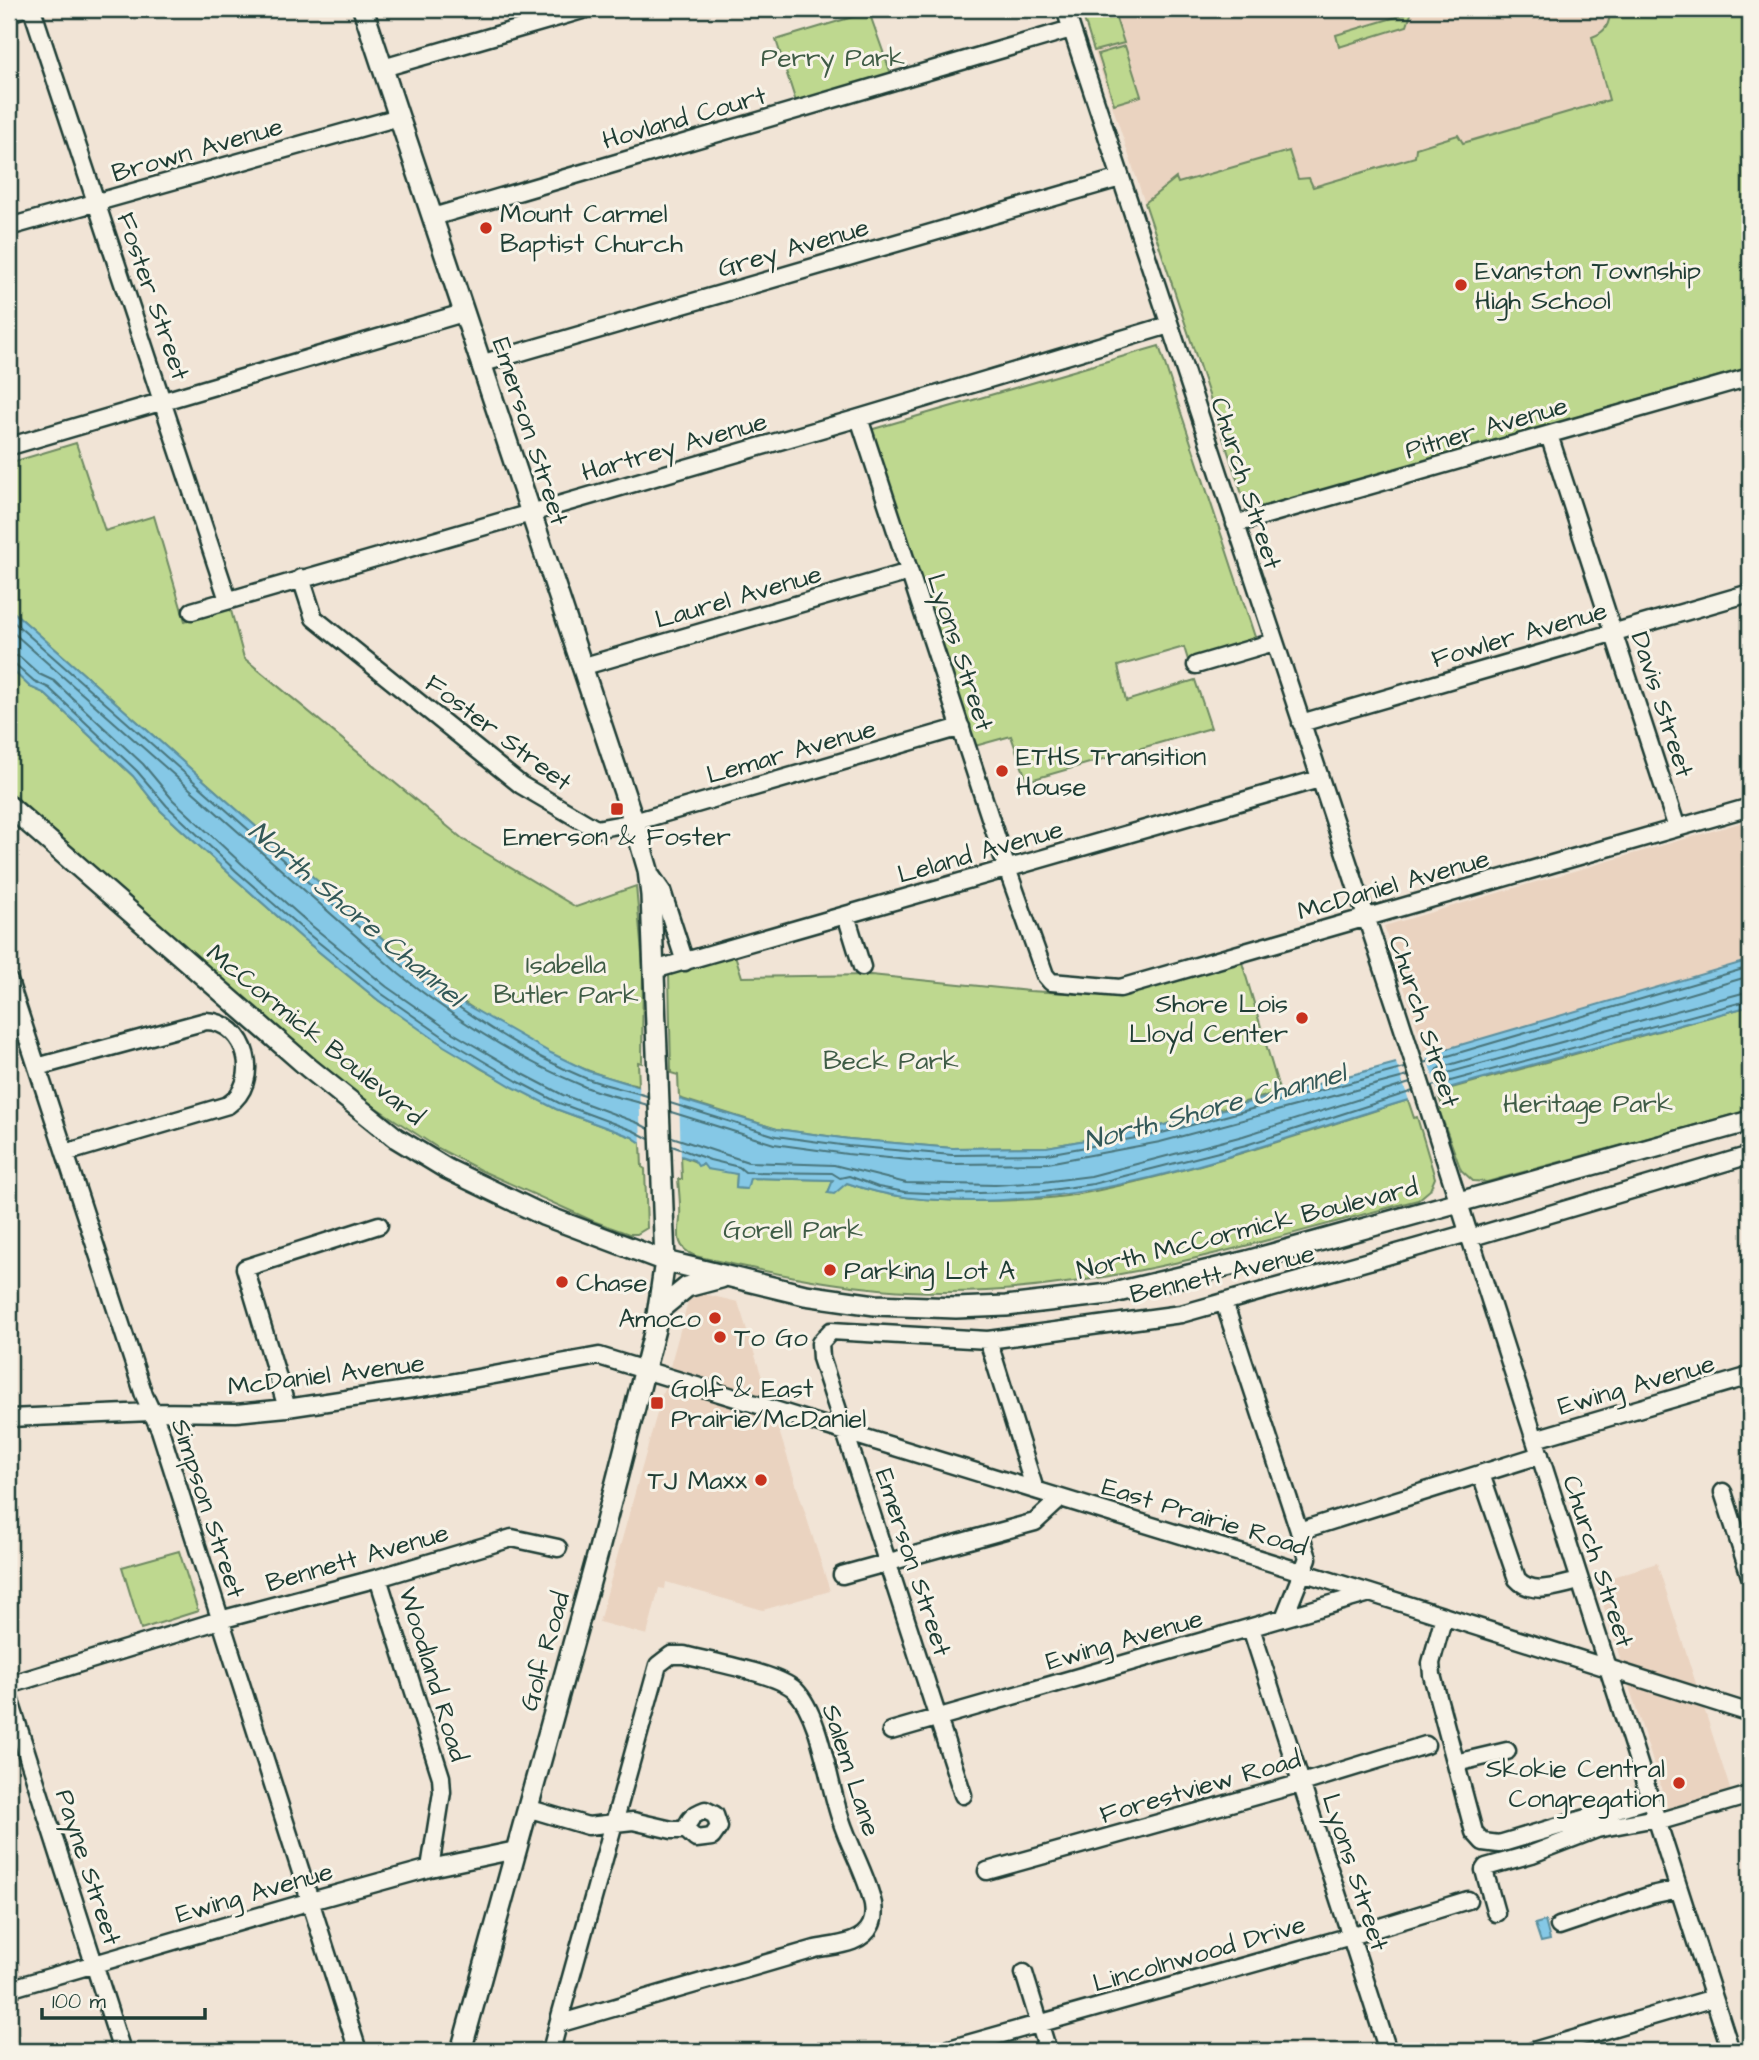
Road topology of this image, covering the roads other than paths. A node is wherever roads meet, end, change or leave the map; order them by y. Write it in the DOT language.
graph roads {
  1 [pos="22,9"];
  2 [pos="32,9"];
  3 [pos="363,9"];
  4 [pos="586,9"];
  5 [pos="1065,9"];
  6 [pos="9,13"];
  7 [pos="1071,29"];
  8 [pos="383,68"];
  9 [pos="399,117"];
  10 [pos="1121,178"];
  11 [pos="96,203"];
  12 [pos="433,217"];
  13 [pos="9,227"];
  14 [pos="463,313"];
  15 [pos="1169,325"];
  16 [pos="480,364"];
  17 [pos="1750,377"];
  18 [pos="163,402"];
  19 [pos="859,418"];
  20 [pos="1549,435"];
  21 [pos="14,445"];
  22 [pos="530,513"];
  23 [pos="1235,524"];
  24 [pos="909,572"];
  25 [pos="301,578"];
  26 [pos="1750,593"];
  27 [pos="228,600"];
  28 [pos="192,611"];
  29 [pos="1614,632"];
  30 [pos="1274,642"];
  31 [pos="1196,665"];
  32 [pos="581,667"];
  33 [pos="1301,723"];
  34 [pos="961,727"];
  35 [pos="1319,779"];
  36 [pos="9,806"];
  37 [pos="1750,807"];
  38 [pos="634,822"];
  39 [pos="1677,828"];
  40 [pos="1007,869"];
  41 [pos="648,870"];
  42 [pos="846,915"];
  43 [pos="1365,917"];
  44 [pos="685,962"];
  45 [pos="862,967"];
  46 [pos="654,970"];
  47 [pos="1047,979"];
  48 [pos="9,984"];
  49 [pos="37,1067"];
  50 [pos="1750,1121"];
  51 [pos="65,1153"];
  52 [pos="1750,1155"];
  53 [pos="1458,1203"];
  54 [pos="379,1225"];
  55 [pos="1469,1235"];
  56 [pos="665,1261"];
  57 [pos="729,1276"];
  58 [pos="1224,1302"];
  59 [pos="659,1310"];
  60 [pos="988,1340"];
  61 [pos="821,1343"];
  62 [pos="644,1371"];
  63 [pos="1750,1376"];
  64 [pos="287,1408"];
  65 [pos="151,1412"];
  66 [pos="9,1418"];
  67 [pos="844,1431"];
  68 [pos="1537,1447"];
  69 [pos="1481,1474"];
  70 [pos="1035,1490"];
  71 [pos="1723,1492"];
  72 [pos="1061,1498"];
  73 [pos="1299,1531"];
  74 [pos="558,1548"];
  75 [pos="887,1563"];
  76 [pos="1302,1572"];
  77 [pos="842,1575"];
  78 [pos="1750,1576"];
  79 [pos="378,1578"];
  80 [pos="1580,1581"];
  81 [pos="1370,1592"];
  82 [pos="1444,1616"];
  83 [pos="1284,1618"];
  84 [pos="220,1620"];
  85 [pos="1251,1628"];
  86 [pos="1608,1669"];
  87 [pos="9,1685"];
  88 [pos="9,1698"];
  89 [pos="1750,1713"];
  90 [pos="937,1718"];
  91 [pos="891,1731"];
  92 [pos="1426,1745"];
  93 [pos="1507,1751"];
  94 [pos="1456,1763"];
  95 [pos="1302,1783"];
  96 [pos="1750,1795"];
  97 [pos="963,1796"];
  98 [pos="1650,1799"];
  99 [pos="527,1808"];
  100 [pos="1657,1820"];
  101 [pos="614,1822"];
  102 [pos="686,1830"];
  103 [pos="516,1850"];
  104 [pos="430,1868"];
  105 [pos="987,1871"];
  106 [pos="1679,1889"];
  107 [pos="1468,1900"];
  108 [pos="311,1901"];
  109 [pos="1496,1913"];
  110 [pos="1559,1926"];
  111 [pos="1351,1936"];
  112 [pos="94,1964"];
  113 [pos="1024,1973"];
  114 [pos="9,1989"];
  115 [pos="1714,1998"];
  116 [pos="1039,2023"];
  117 [pos="558,2024"];
  118 [pos="122,2051"];
  119 [pos="358,2051"];
  120 [pos="461,2051"];
  121 [pos="551,2051"];
  122 [pos="942,2051"];
  123 [pos="1048,2051"];
  124 [pos="1388,2051"];
  125 [pos="1533,2051"];
  126 [pos="1731,2051"];
  1 -- 6 [label="street"];
  2 -- 11 [label="street, Foster Street"];
  3 -- 8 [label="main road, Emerson Street"];
  4 -- 8 [label="street"];
  5 -- 7 [label="street, Church Street"];
  7 -- 10 [label="street, Church Street"];
  7 -- 12 [label="street, Hovland Court"];
  8 -- 9 [label="main road, Emerson Street"];
  9 -- 11 [label="street, Brown Avenue"];
  9 -- 12 [label="main road, Emerson Street"];
  10 -- 15 [label="street, Church Street"];
  10 -- 16 [label="street, Grey Avenue"];
  11 -- 13 [label="street, Brown Avenue"];
  11 -- 18 [label="street, Foster Street"];
  12 -- 14 [label="main road, Emerson Street"];
  14 -- 16 [label="main road, Emerson Street"];
  14 -- 18 [label="street"];
  15 -- 19 [label="street, Hartrey Avenue"];
  15 -- 23 [label="street, Church Street"];
  16 -- 22 [label="main road, Emerson Street"];
  17 -- 20 [label="street, Pitner Avenue"];
  18 -- 21 [label="street"];
  18 -- 27 [label="street, Foster Street"];
  19 -- 22 [label="street, Hartrey Avenue"];
  19 -- 24 [label="street, Lyons Street"];
  20 -- 23 [label="street, Pitner Avenue"];
  20 -- 29 [label="street, Davis Street"];
  22 -- 25 [label="street, Hartrey Avenue"];
  22 -- 32 [label="main road, Emerson Street"];
  23 -- 30 [label="street, Church Street"];
  24 -- 32 [label="street, Laurel Avenue"];
  24 -- 34 [label="street, Lyons Street"];
  25 -- 27 [label="street, Hartrey Avenue"];
  25 -- 38 [label="street, Foster Street"];
  26 -- 29 [label="street, Fowler Avenue"];
  27 -- 28 [label="street, Hartrey Avenue"];
  29 -- 33 [label="street, Fowler Avenue"];
  29 -- 39 [label="street, Davis Street"];
  30 -- 31 [label="street"];
  30 -- 33 [label="street, Church Street"];
  32 -- 38 [label="main road, Emerson Street"];
  33 -- 35 [label="street, Church Street"];
  34 -- 38 [label="street, Lemar Avenue"];
  34 -- 40 [label="street, Lyons Street"];
  35 -- 40 [label="street, Leland Avenue"];
  35 -- 43 [label="street, Church Street"];
  36 -- 56 [label="main road, McCormick Boulevard"];
  37 -- 39 [label="street, McDaniel Avenue"];
  38 -- 41 [label="main road, Emerson Street"];
  39 -- 43 [label="street, McDaniel Avenue"];
  40 -- 42 [label="street, Leland Avenue"];
  40 -- 47 [label="street, Lyons Street"];
  41 -- 44 [label="street, Emerson Street"];
  41 -- 46 [label="main road, Emerson Street"];
  42 -- 44 [label="street, Leland Avenue"];
  42 -- 45 [label="street"];
  43 -- 47 [label="street, McDaniel Avenue"];
  43 -- 53 [label="street, Church Street"];
  44 -- 46 [label="street, Leland Avenue"];
  46 -- 56 [label="main road, Emerson Street"];
  48 -- 49 [label="street, Simpson Street"];
  49 -- 51 [label="street, Simpson Street"];
  49 -- 51 [label="street"];
  50 -- 53 [label="main road, North McCormick Boulevard"];
  51 -- 65 [label="street, Simpson Street"];
  52 -- 55 [label="street, Bennett Avenue"];
  53 -- 55 [label="street, Church Street"];
  53 -- 57 [label="main road, North McCormick Boulevard"];
  54 -- 64 [label="street"];
  55 -- 58 [label="street, Bennett Avenue"];
  55 -- 68 [label="street, Church Street"];
  56 -- 57 [label="main road, North McCormick Boulevard"];
  56 -- 59 [label="main road, Golf Road"];
  57 -- 59 [label="main road"];
  58 -- 60 [label="street, Bennett Avenue"];
  58 -- 73 [label="street"];
  59 -- 62 [label="main road, Golf Road"];
  60 -- 61 [label="street, Bennett Avenue"];
  60 -- 70 [label="street"];
  61 -- 67 [label="street, Emerson Street"];
  62 -- 64 [label="street, McDaniel Avenue"];
  62 -- 67 [label="street, East Prairie Road"];
  62 -- 99 [label="main road, Golf Road"];
  63 -- 68 [label="street, Ewing Avenue"];
  64 -- 65 [label="street, McDaniel Avenue"];
  65 -- 66 [label="street, McDaniel Avenue"];
  65 -- 84 [label="street, Simpson Street"];
  67 -- 70 [label="street, East Prairie Road"];
  67 -- 75 [label="street, Emerson Street"];
  68 -- 69 [label="street, Ewing Avenue"];
  68 -- 80 [label="street, Church Street"];
  69 -- 73 [label="street, Ewing Avenue"];
  69 -- 80 [label="street"];
  70 -- 72 [label="street, East Prairie Road"];
  71 -- 78 [label="street"];
  72 -- 75 [label="street"];
  72 -- 76 [label="street, East Prairie Road"];
  73 -- 76 [label="street"];
  74 -- 79 [label="street, Bennett Avenue"];
  75 -- 77 [label="street"];
  75 -- 90 [label="street, Emerson Street"];
  76 -- 81 [label="street, East Prairie Road"];
  76 -- 83 [label="street"];
  79 -- 84 [label="street, Bennett Avenue"];
  79 -- 104 [label="street, Woodland Road"];
  80 -- 86 [label="street, Church Street"];
  81 -- 82 [label="street, East Prairie Road"];
  81 -- 83 [label="street, Ewing Avenue"];
  82 -- 86 [label="street, East Prairie Road"];
  82 -- 94 [label="street"];
  83 -- 85 [label="street, Ewing Avenue"];
  84 -- 87 [label="street, Bennett Avenue"];
  84 -- 108 [label="street, Simpson Street"];
  85 -- 90 [label="street, Ewing Avenue"];
  85 -- 95 [label="street, Lyons Street"];
  86 -- 89 [label="street, East Prairie Road"];
  86 -- 98 [label="street, Church Street"];
  88 -- 112 [label="street, Payne Street"];
  90 -- 91 [label="street, Ewing Avenue"];
  90 -- 97 [label="street, Emerson Street"];
  92 -- 95 [label="street, Forestview Road"];
  93 -- 94 [label="street"];
  94 -- 98 [label="street"];
  95 -- 105 [label="street, Forestview Road"];
  95 -- 111 [label="street, Lyons Street"];
  96 -- 100 [label="street"];
  98 -- 100 [label="street, Church Street"];
  99 -- 101 [label="street"];
  99 -- 103 [label="main road, Golf Road"];
  100 -- 106 [label="street, Church Street"];
  100 -- 109 [label="street"];
  101 -- 102 [label="street"];
  101 -- 117 [label="street, Salem Lane"];
  101 -- 117 [label="street, Salem Lane"];
  103 -- 104 [label="street, Ewing Avenue"];
  103 -- 120 [label="main road, Golf Road"];
  104 -- 108 [label="street, Ewing Avenue"];
  106 -- 110 [label="street"];
  106 -- 115 [label="street, Church Street"];
  107 -- 111 [label="street, Lincolnwood Drive"];
  108 -- 112 [label="street, Ewing Avenue"];
  108 -- 119 [label="street, Simpson Street"];
  111 -- 116 [label="street, Lincolnwood Drive"];
  111 -- 124 [label="street, Lyons Street"];
  112 -- 114 [label="street, Ewing Avenue"];
  112 -- 118 [label="street, Payne Street"];
  113 -- 116 [label="street"];
  115 -- 125 [label="street"];
  115 -- 126 [label="street, Church Street"];
  116 -- 122 [label="street, Lincolnwood Drive"];
  116 -- 123 [label="street"];
  117 -- 121 [label="street, Salem Lane"];
}
